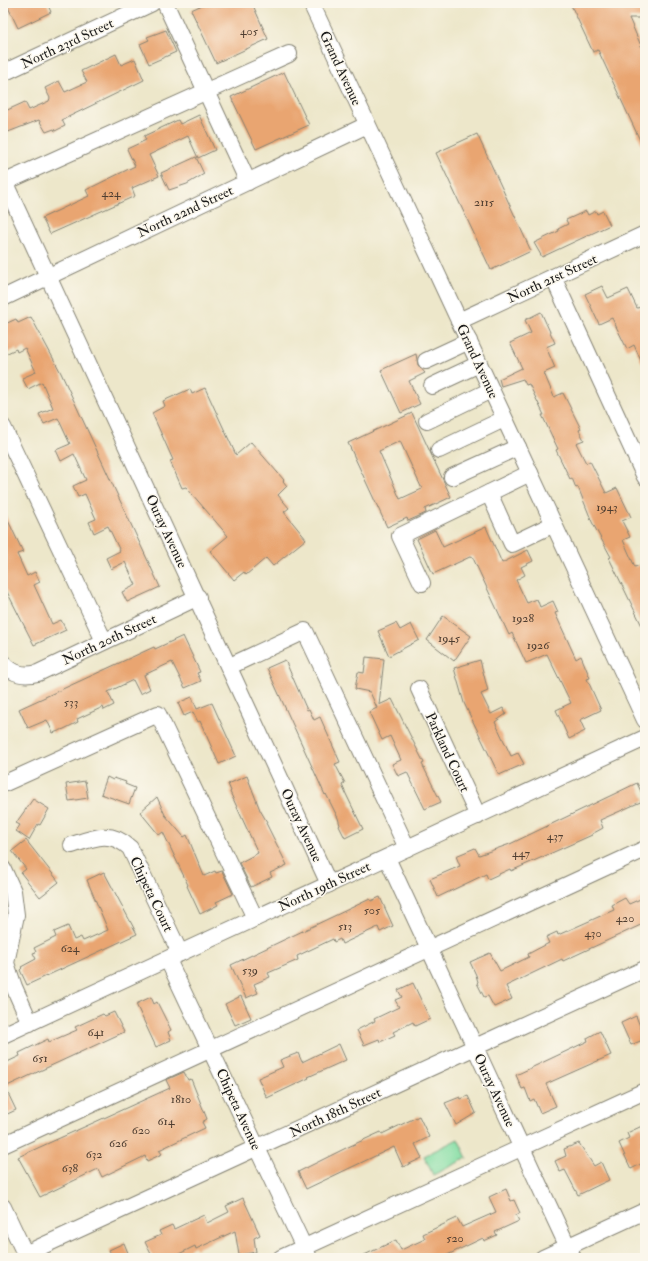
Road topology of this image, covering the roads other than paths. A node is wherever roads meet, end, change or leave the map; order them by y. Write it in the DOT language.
graph roads {
  1 [pos="152,3"];
  2 [pos="165,3"];
  3 [pos="311,3"];
  4 [pos="288,54"];
  5 [pos="3,73"];
  6 [pos="206,91"];
  7 [pos="367,125"];
  8 [pos="3,182"];
  9 [pos="248,182"];
  10 [pos="645,234"];
  11 [pos="47,277"];
  12 [pos="553,277"];
  13 [pos="3,298"];
  14 [pos="459,321"];
  15 [pos="468,342"];
  16 [pos="426,361"];
  17 [pos="479,364"];
  18 [pos="432,386"];
  19 [pos="491,390"];
  20 [pos="504,419"];
  21 [pos="427,421"];
  22 [pos="3,427"];
  23 [pos="518,447"];
  24 [pos="439,450"];
  25 [pos="530,474"];
  26 [pos="452,477"];
  27 [pos="645,477"];
  28 [pos="489,493"];
  29 [pos="554,524"];
  30 [pos="422,584"];
  31 [pos="198,597"];
  32 [pos="104,641"];
  33 [pos="3,663"];
  34 [pos="230,666"];
  35 [pos="419,689"];
  36 [pos="644,714"];
  37 [pos="645,738"];
  38 [pos="3,784"];
  39 [pos="478,816"];
  40 [pos="72,845"];
  41 [pos="407,848"];
  42 [pos="645,849"];
  43 [pos="387,858"];
  44 [pos="3,869"];
  45 [pos="329,884"];
  46 [pos="255,918"];
  47 [pos="429,948"];
  48 [pos="174,956"];
  49 [pos="645,969"];
  50 [pos="30,1023"];
  51 [pos="3,1036"];
  52 [pos="475,1047"];
  53 [pos="211,1050"];
  54 [pos="645,1090"];
  55 [pos="3,1145"];
  56 [pos="522,1147"];
  57 [pos="257,1148"];
  58 [pos="3,1207"];
  59 [pos="645,1211"];
  60 [pos="571,1252"];
  61 [pos="307,1253"];
  62 [pos="26,1256"];
  63 [pos="281,1258"];
  64 [pos="543,1258"];
  1 -- 5 [label="street, North 23rd Street"];
  2 -- 6 [label="street"];
  3 -- 7 [label="street, Grand Avenue"];
  4 -- 6 [label="street"];
  6 -- 8 [label="street"];
  6 -- 9 [label="street"];
  7 -- 9 [label="street, North 22nd Street"];
  7 -- 14 [label="street, Grand Avenue"];
  8 -- 11 [label="street, Ouray Avenue"];
  9 -- 11 [label="street, North 22nd Street"];
  10 -- 12 [label="street, North 21st Street"];
  11 -- 13 [label="street, North 22nd Street"];
  11 -- 31 [label="street, Ouray Avenue"];
  12 -- 14 [label="street, North 21st Street"];
  12 -- 27 [label="street"];
  14 -- 15 [label="street, Grand Avenue"];
  15 -- 16 [label="street"];
  15 -- 17 [label="street, Grand Avenue"];
  17 -- 18 [label="street"];
  17 -- 19 [label="street, Grand Avenue"];
  19 -- 20 [label="street, Grand Avenue"];
  19 -- 21 [label="street"];
  20 -- 23 [label="street, Grand Avenue"];
  20 -- 24 [label="street"];
  22 -- 32 [label="street"];
  23 -- 25 [label="street, Grand Avenue"];
  23 -- 26 [label="street"];
  25 -- 28 [label="street"];
  25 -- 29 [label="street, Grand Avenue"];
  28 -- 29 [label="street"];
  28 -- 30 [label="street"];
  29 -- 36 [label="street, Grand Avenue"];
  31 -- 32 [label="street, North 20th Street"];
  31 -- 34 [label="street, Ouray Avenue"];
  32 -- 33 [label="street, North 20th Street"];
  34 -- 41 [label="street"];
  34 -- 45 [label="street, Ouray Avenue"];
  35 -- 39 [label="street, Parkland Court"];
  37 -- 39 [label="street, North 19th Street"];
  38 -- 46 [label="street"];
  39 -- 41 [label="street, North 19th Street"];
  40 -- 48 [label="street, Chipeta Court"];
  41 -- 43 [label="street, North 19th Street"];
  42 -- 47 [label="street"];
  43 -- 45 [label="street, North 19th Street"];
  43 -- 47 [label="street, Ouray Avenue"];
  44 -- 50 [label="street"];
  45 -- 46 [label="street, North 19th Street"];
  46 -- 48 [label="street, North 19th Street"];
  47 -- 52 [label="street, Ouray Avenue"];
  47 -- 53 [label="street"];
  48 -- 50 [label="street, North 19th Street"];
  48 -- 53 [label="street, Chipeta Avenue"];
  49 -- 52 [label="street, North 18th Street"];
  50 -- 51 [label="street, North 19th Street"];
  52 -- 56 [label="street, Ouray Avenue"];
  52 -- 57 [label="street, North 18th Street"];
  53 -- 55 [label="street"];
  53 -- 57 [label="street, Chipeta Avenue"];
  54 -- 56 [label="street"];
  56 -- 60 [label="street, Ouray Avenue"];
  56 -- 61 [label="street"];
  57 -- 61 [label="street, Chipeta Avenue"];
  57 -- 62 [label="street, North 18th Street"];
  58 -- 62 [label="street"];
  59 -- 60 [label="street"];
  60 -- 64 [label="street"];
  61 -- 63 [label="street"];
}
